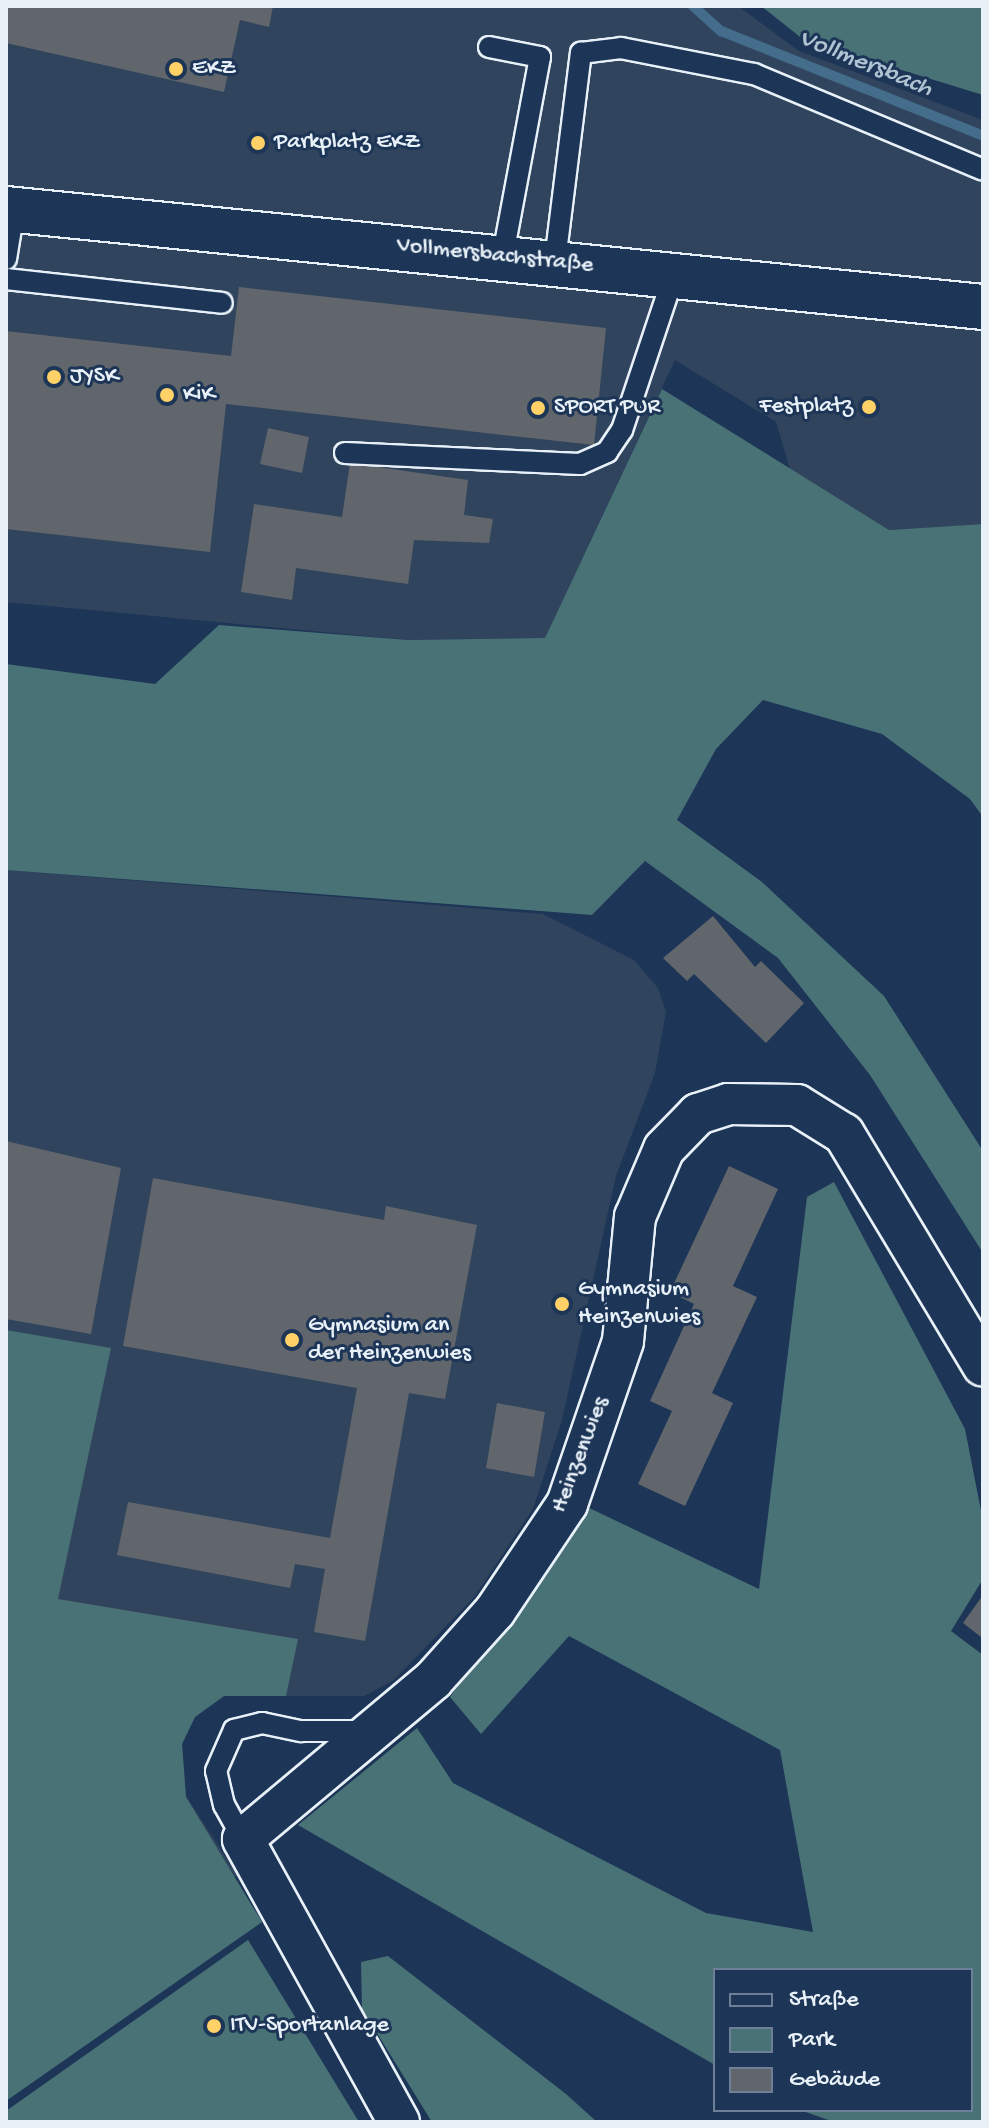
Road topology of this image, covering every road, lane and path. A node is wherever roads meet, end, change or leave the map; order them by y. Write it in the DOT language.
graph roads {
  1 [pos="489,47"];
  2 [pos="983,170"];
  3 [pos="10,209"];
  4 [pos="503,255"];
  5 [pos="6,259"];
  6 [pos="555,261"];
  7 [pos="674,275"];
  8 [pos="6,279"];
  9 [pos="222,303"];
  10 [pos="983,307"];
  11 [pos="345,453"];
  12 [pos="983,1365"];
  13 [pos="367,1731"];
  14 [pos="243,1839"];
  15 [pos="399,2122"];
  1 -- 4 [label="lane"];
  2 -- 6 [label="lane"];
  3 -- 4 [label="main road, Vollmersbachstraße"];
  3 -- 5 [label="lane"];
  4 -- 6 [label="main road, Vollmersbachstraße"];
  6 -- 7 [label="main road, Vollmersbachstraße"];
  7 -- 10 [label="main road, Vollmersbachstraße"];
  7 -- 11 [label="lane"];
  8 -- 9 [label="lane"];
  12 -- 13 [label="street, Heinzenwies"];
  13 -- 14 [label="street, Heinzenwies"];
  13 -- 14 [label="lane"];
  14 -- 15 [label="street"];
}
